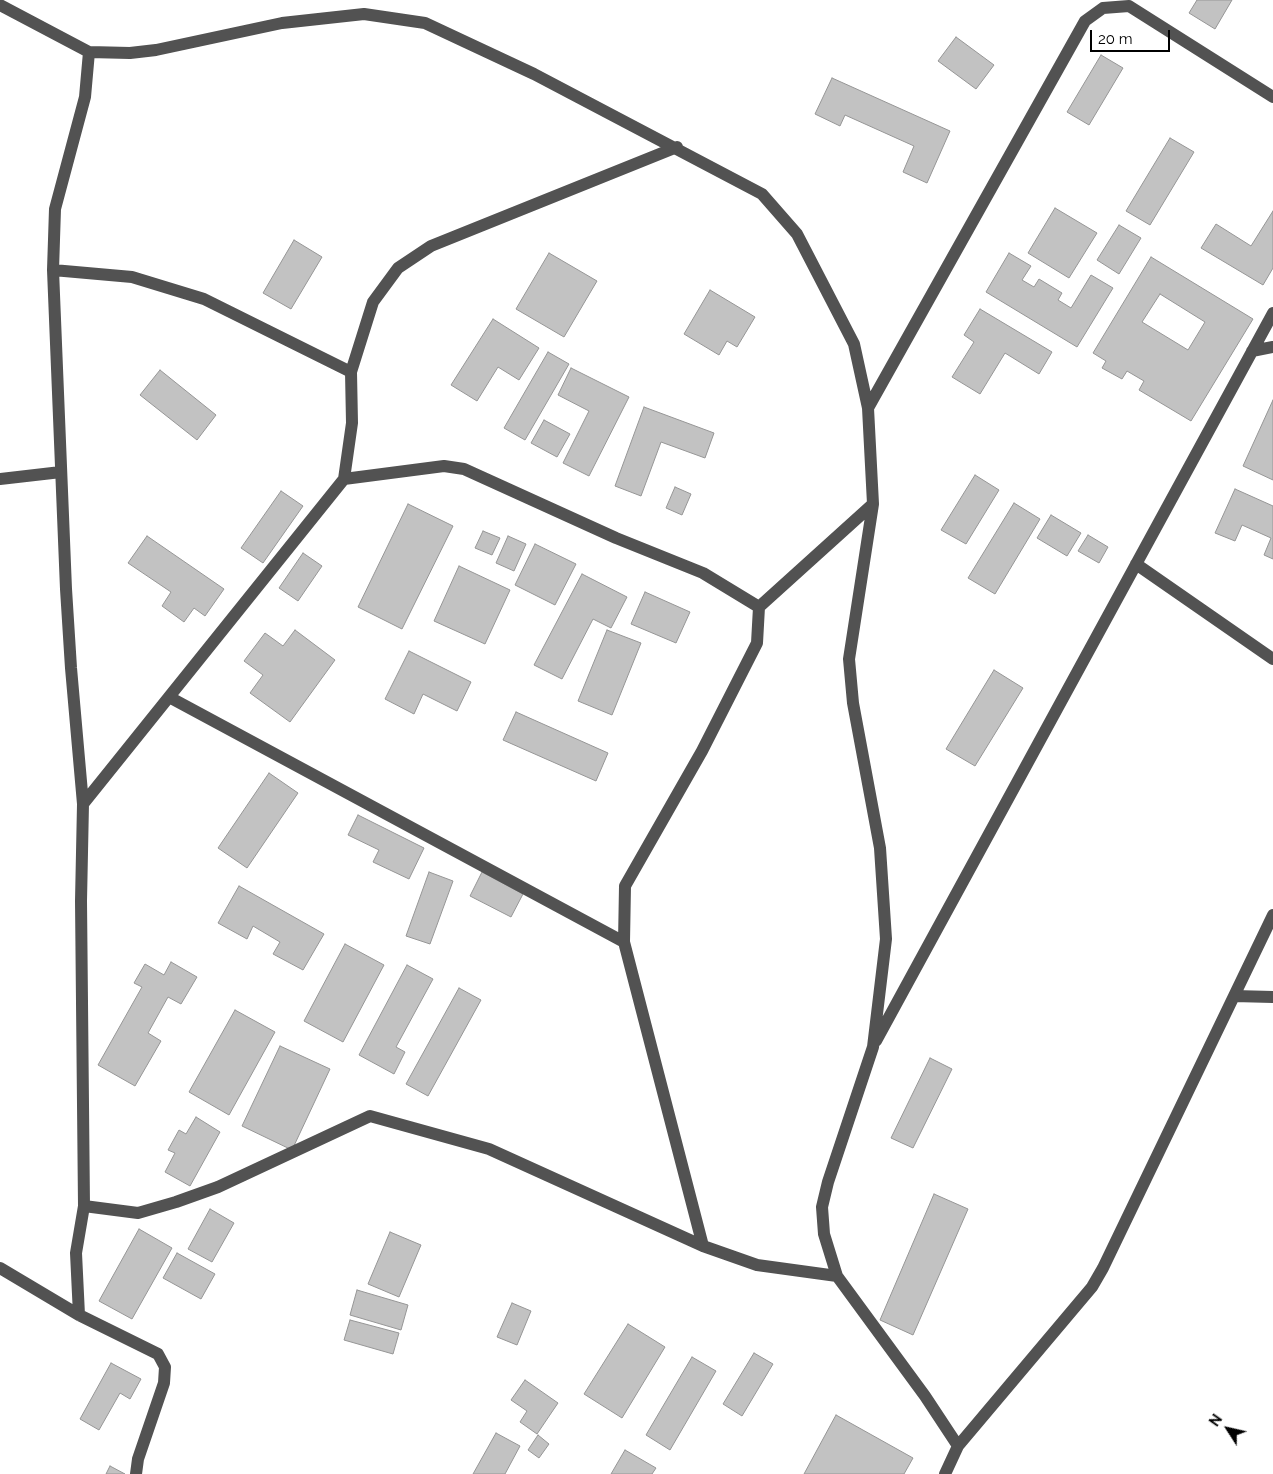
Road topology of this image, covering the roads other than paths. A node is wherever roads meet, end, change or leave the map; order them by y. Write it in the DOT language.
graph roads {
  1 [pos="0,5"];
  2 [pos="89,52"];
  3 [pos="1273,97"];
  4 [pos="677,147"];
  5 [pos="53,270"];
  6 [pos="1273,313"];
  7 [pos="1273,347"];
  8 [pos="1252,351"];
  9 [pos="351,372"];
  10 [pos="868,408"];
  11 [pos="61,472"];
  12 [pos="0,479"];
  13 [pos="344,479"];
  14 [pos="873,504"];
  15 [pos="1136,564"];
  16 [pos="758,607"];
  17 [pos="1273,659"];
  18 [pos="169,697"];
  19 [pos="83,804"];
  20 [pos="1273,915"];
  21 [pos="624,942"];
  22 [pos="1234,996"];
  23 [pos="1273,997"];
  24 [pos="872,1047"];
  25 [pos="84,1206"];
  26 [pos="703,1246"];
  27 [pos="0,1268"];
  28 [pos="837,1276"];
  29 [pos="79,1315"];
  30 [pos="958,1446"];
  31 [pos="136,1474"];
  32 [pos="946,1474"];
  1 -- 2 [label="street"];
  2 -- 4 [label="street"];
  2 -- 5 [label="street"];
  3 -- 10 [label="street"];
  4 -- 9 [label="street"];
  4 -- 10 [label="street"];
  5 -- 9 [label="street"];
  5 -- 11 [label="street"];
  6 -- 8 [label="street"];
  7 -- 8 [label="street"];
  8 -- 15 [label="street"];
  9 -- 13 [label="street"];
  10 -- 14 [label="street"];
  11 -- 12 [label="street"];
  11 -- 19 [label="street"];
  13 -- 16 [label="street"];
  13 -- 18 [label="street"];
  14 -- 16 [label="street"];
  14 -- 24 [label="street"];
  15 -- 17 [label="street"];
  15 -- 24 [label="street"];
  16 -- 21 [label="street"];
  18 -- 19 [label="street"];
  18 -- 21 [label="street"];
  19 -- 25 [label="street"];
  20 -- 22 [label="street"];
  21 -- 26 [label="street"];
  22 -- 23 [label="street"];
  22 -- 30 [label="street"];
  24 -- 28 [label="street"];
  25 -- 26 [label="street"];
  25 -- 29 [label="street"];
  26 -- 28 [label="street"];
  27 -- 29 [label="street"];
  28 -- 30 [label="street"];
  29 -- 31 [label="street"];
  30 -- 32 [label="street"];
}
